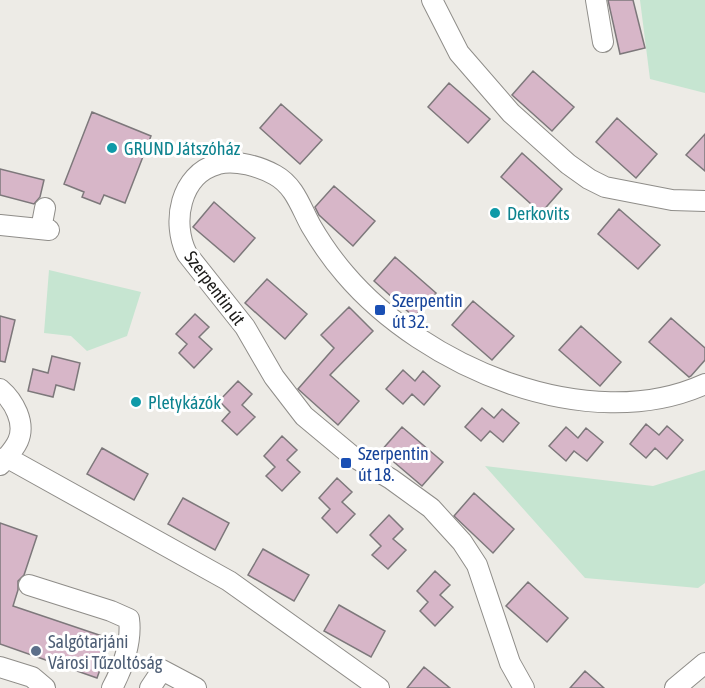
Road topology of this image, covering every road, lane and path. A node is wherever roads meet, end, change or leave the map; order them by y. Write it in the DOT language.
graph roads {
  1 [pos="432,0"];
  2 [pos="596,0"];
  3 [pos="603,42"];
  4 [pos="705,201"];
  5 [pos="45,208"];
  6 [pos="0,225"];
  7 [pos="705,384"];
  8 [pos="0,389"];
  9 [pos="3,461"];
  10 [pos="29,585"];
  11 [pos="705,663"];
  12 [pos="0,667"];
  13 [pos="39,682"];
  14 [pos="115,683"];
  15 [pos="150,688"];
  16 [pos="196,688"];
  17 [pos="379,688"];
  18 [pos="524,688"];
  19 [pos="675,688"];
  1 -- 4 [label="street"];
  2 -- 3 [label="street"];
  5 -- 6 [label="street"];
  7 -- 18 [label="street, Szerpentin út"];
  8 -- 9 [label="street"];
  9 -- 17 [label="street"];
  10 -- 14 [label="street"];
  11 -- 19 [label="street"];
  12 -- 13 [label="street"];
  15 -- 16 [label="street"];
}
